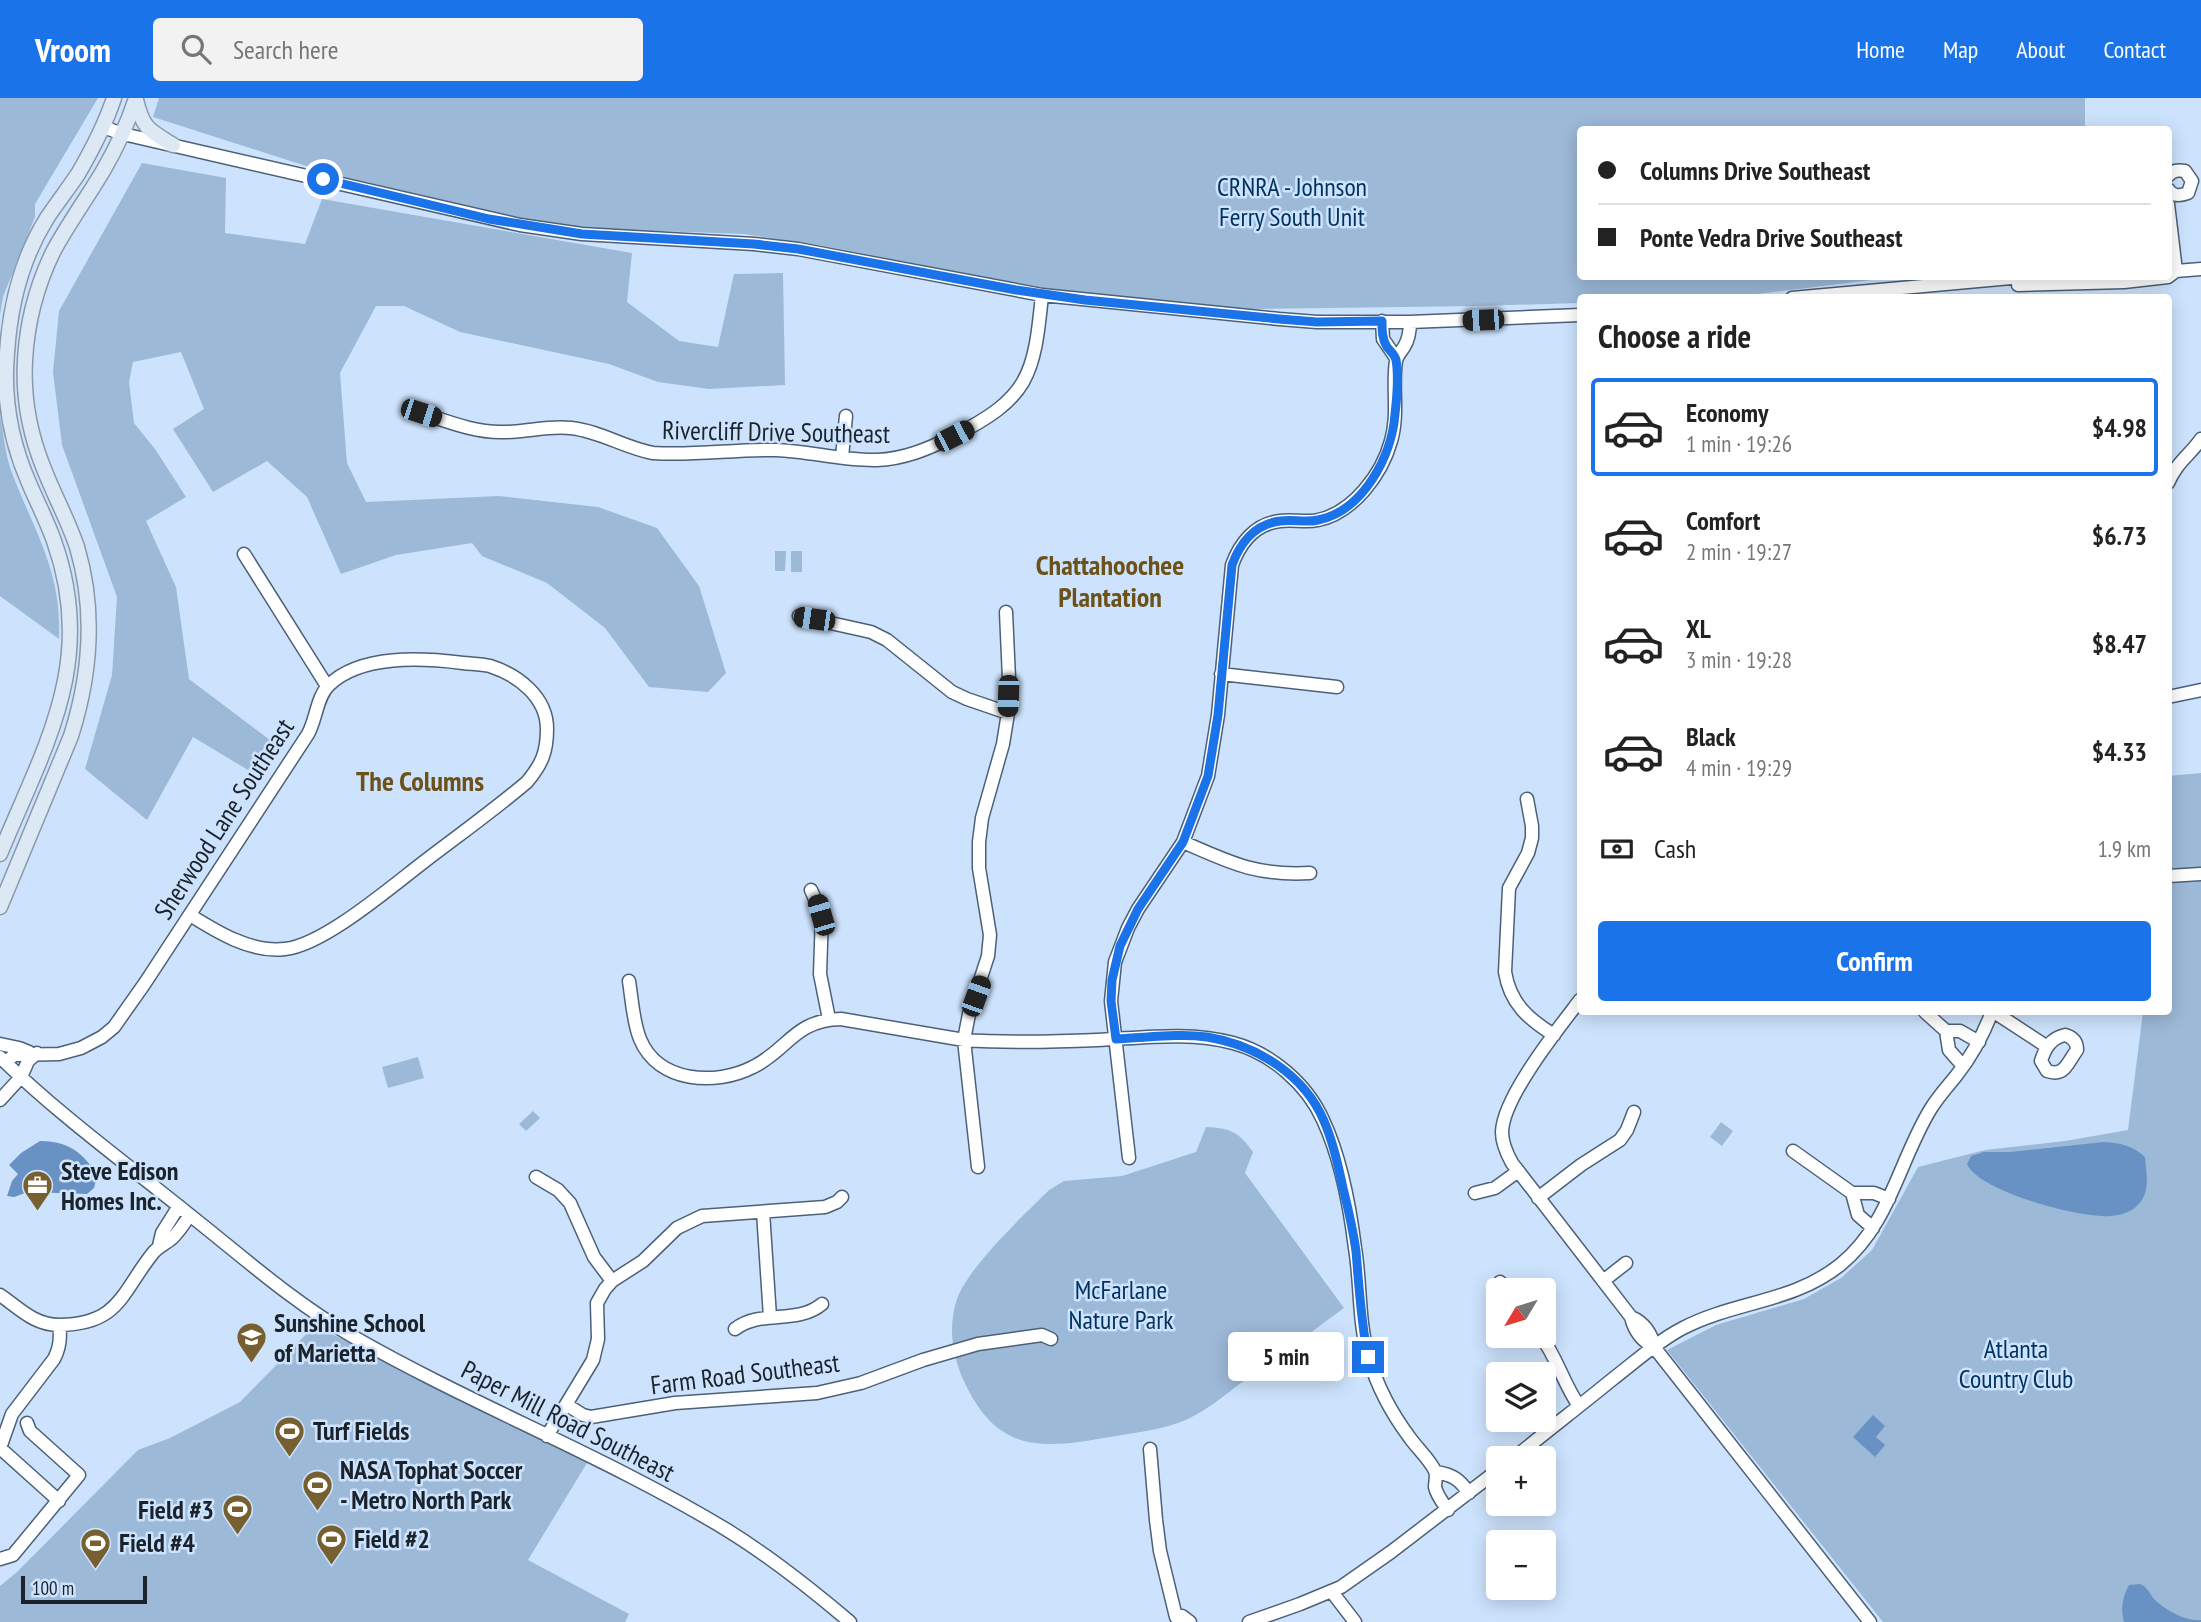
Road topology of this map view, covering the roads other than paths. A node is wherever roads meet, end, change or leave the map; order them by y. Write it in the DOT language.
graph roads {
  1 [pos="114,98"];
  2 [pos="136,99"];
  3 [pos="103,127"];
  4 [pos="123,134"];
  5 [pos="173,145"];
  6 [pos="2172,172"];
  7 [pos="2172,196"];
  8 [pos="2172,269"];
  9 [pos="2201,269"];
  10 [pos="1983,280"];
  11 [pos="2142,280"];
  12 [pos="1962,284"];
  13 [pos="1840,294"];
  14 [pos="1042,295"];
  15 [pos="1577,314"];
  16 [pos="1382,321"];
  17 [pos="1410,321"];
  18 [pos="1396,358"];
  19 [pos="421,413"];
  20 [pos="846,416"];
  21 [pos="2201,439"];
  22 [pos="842,457"];
  23 [pos="2172,475"];
  24 [pos="244,554"];
  25 [pos="1006,612"];
  26 [pos="799,617"];
  27 [pos="1222,674"];
  28 [pos="327,686"];
  29 [pos="1337,687"];
  30 [pos="2201,690"];
  31 [pos="2172,696"];
  32 [pos="1008,713"];
  33 [pos="1527,799"];
  34 [pos="1183,842"];
  35 [pos="0,854"];
  36 [pos="1310,873"];
  37 [pos="2201,874"];
  38 [pos="2172,876"];
  39 [pos="811,890"];
  40 [pos="0,907"];
  41 [pos="190,915"];
  42 [pos="629,981"];
  43 [pos="1577,1004"];
  44 [pos="1928,1015"];
  45 [pos="1992,1015"];
  46 [pos="1998,1015"];
  47 [pos="829,1019"];
  48 [pos="1946,1031"];
  49 [pos="1554,1035"];
  50 [pos="1116,1039"];
  51 [pos="964,1040"];
  52 [pos="1979,1042"];
  53 [pos="0,1044"];
  54 [pos="2046,1046"];
  55 [pos="34,1053"];
  56 [pos="3,1060"];
  57 [pos="1964,1066"];
  58 [pos="21,1077"];
  59 [pos="0,1100"];
  60 [pos="1634,1112"];
  61 [pos="1793,1151"];
  62 [pos="1129,1158"];
  63 [pos="978,1167"];
  64 [pos="1517,1172"];
  65 [pos="536,1177"];
  66 [pos="1475,1193"];
  67 [pos="1852,1193"];
  68 [pos="842,1197"];
  69 [pos="1538,1198"];
  70 [pos="1889,1199"];
  71 [pos="178,1206"];
  72 [pos="763,1212"];
  73 [pos="190,1215"];
  74 [pos="1874,1228"];
  75 [pos="159,1246"];
  76 [pos="1626,1263"];
  77 [pos="612,1281"];
  78 [pos="1603,1281"];
  79 [pos="0,1295"];
  80 [pos="822,1304"];
  81 [pos="770,1317"];
  82 [pos="60,1325"];
  83 [pos="735,1329"];
  84 [pos="1051,1339"];
  85 [pos="1654,1347"];
  86 [pos="1549,1348"];
  87 [pos="567,1405"];
  88 [pos="1576,1409"];
  89 [pos="27,1423"];
  90 [pos="547,1436"];
  91 [pos="1529,1446"];
  92 [pos="0,1448"];
  93 [pos="1150,1449"];
  94 [pos="1436,1472"];
  95 [pos="1486,1480"];
  96 [pos="1469,1493"];
  97 [pos="59,1501"];
  98 [pos="1448,1510"];
  99 [pos="0,1559"];
  100 [pos="1332,1592"];
  101 [pos="1173,1619"];
  102 [pos="850,1622"];
  103 [pos="1190,1622"];
  104 [pos="1249,1622"];
  105 [pos="1355,1622"];
  106 [pos="1870,1622"];
  1 -- 3 [label="main road"];
  2 -- 4 [label="main road"];
  2 -- 5 [label="main road"];
  3 -- 4 [label="street"];
  3 -- 35 [label="main road"];
  4 -- 5 [label="street"];
  4 -- 40 [label="main road"];
  5 -- 14 [label="street"];
  6 -- 7 [label="street"];
  8 -- 9 [label="street"];
  10 -- 12 [label="street"];
  11 -- 12 [label="street"];
  12 -- 13 [label="street"];
  14 -- 16 [label="street"];
  14 -- 22 [label="street, Rivercliff Drive Southeast"];
  15 -- 17 [label="street"];
  16 -- 17 [label="street"];
  16 -- 18 [label="street"];
  17 -- 18 [label="street"];
  18 -- 27 [label="street"];
  19 -- 22 [label="street, Rivercliff Drive Southeast"];
  20 -- 22 [label="street"];
  21 -- 23 [label="street"];
  24 -- 28 [label="street"];
  25 -- 32 [label="street"];
  26 -- 32 [label="street"];
  27 -- 29 [label="street"];
  27 -- 34 [label="street"];
  28 -- 41 [label="street, Sherwood Lane Southeast"];
  28 -- 41 [label="street"];
  30 -- 31 [label="street"];
  32 -- 51 [label="street"];
  33 -- 49 [label="street"];
  34 -- 36 [label="street"];
  34 -- 50 [label="street"];
  37 -- 38 [label="street"];
  39 -- 47 [label="street"];
  41 -- 55 [label="street, Sherwood Lane Southeast"];
  42 -- 47 [label="street"];
  43 -- 49 [label="street"];
  44 -- 48 [label="street"];
  45 -- 52 [label="street"];
  46 -- 54 [label="street"];
  47 -- 51 [label="street"];
  48 -- 52 [label="street"];
  48 -- 57 [label="street"];
  49 -- 64 [label="street"];
  50 -- 51 [label="street"];
  50 -- 62 [label="street"];
  50 -- 94 [label="street"];
  51 -- 63 [label="street"];
  52 -- 57 [label="street"];
  53 -- 55 [label="street, Sherwood Lane Southeast"];
  55 -- 56 [label="street, Sherwood Lane Southeast"];
  55 -- 58 [label="street"];
  56 -- 58 [label="street, Paper Mill Road Southeast"];
  57 -- 70 [label="street"];
  58 -- 59 [label="street"];
  58 -- 71 [label="street, Paper Mill Road Southeast"];
  60 -- 69 [label="street"];
  61 -- 67 [label="street"];
  64 -- 66 [label="street"];
  64 -- 69 [label="street"];
  65 -- 77 [label="street"];
  67 -- 70 [label="street"];
  67 -- 74 [label="street"];
  68 -- 72 [label="street"];
  69 -- 78 [label="street"];
  70 -- 74 [label="street"];
  71 -- 73 [label="street, Paper Mill Road Southeast"];
  71 -- 75 [label="street"];
  72 -- 77 [label="street"];
  72 -- 81 [label="street"];
  73 -- 75 [label="street"];
  73 -- 90 [label="street, Paper Mill Road Southeast"];
  74 -- 85 [label="street"];
  75 -- 82 [label="street"];
  76 -- 78 [label="street"];
  77 -- 87 [label="street"];
  78 -- 85 [label="street"];
  79 -- 82 [label="street"];
  80 -- 81 [label="street"];
  81 -- 83 [label="street"];
  82 -- 92 [label="street"];
  84 -- 87 [label="street, Farm Road Southeast"];
  85 -- 88 [label="street"];
  85 -- 106 [label="street"];
  86 -- 88 [label="street"];
  87 -- 90 [label="street"];
  88 -- 91 [label="street"];
  89 -- 97 [label="street"];
  90 -- 102 [label="street, Paper Mill Road Southeast"];
  92 -- 97 [label="street"];
  93 -- 101 [label="street"];
  94 -- 96 [label="street"];
  94 -- 98 [label="street"];
  95 -- 96 [label="street"];
  96 -- 98 [label="street"];
  97 -- 99 [label="street"];
  98 -- 100 [label="street"];
  100 -- 104 [label="street"];
  100 -- 105 [label="street"];
  101 -- 103 [label="street"];
}
